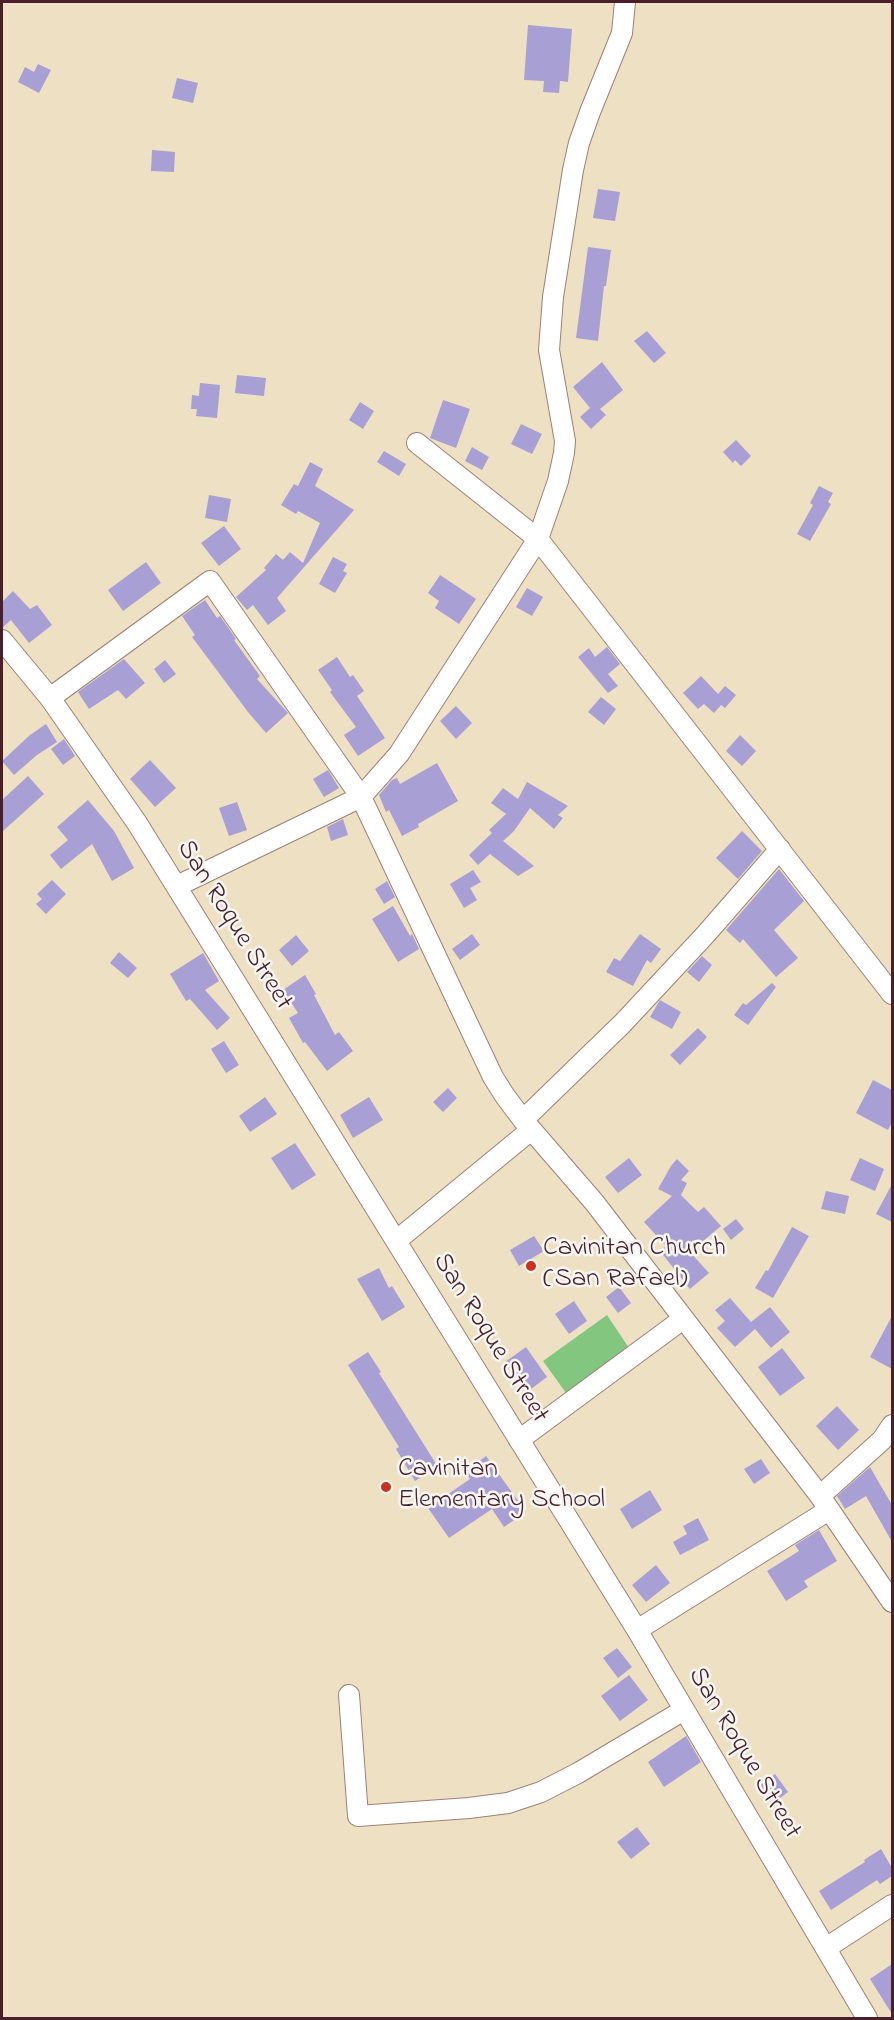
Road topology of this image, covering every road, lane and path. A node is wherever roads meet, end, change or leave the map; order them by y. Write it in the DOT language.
graph roads {
  1 [pos="625,2"];
  2 [pos="417,443"];
  3 [pos="538,539"];
  4 [pos="2,640"];
  5 [pos="50,698"];
  6 [pos="361,796"];
  7 [pos="780,849"];
  8 [pos="177,886"];
  9 [pos="892,994"];
  10 [pos="527,1125"];
  11 [pos="396,1241"];
  12 [pos="684,1319"];
  13 [pos="892,1425"];
  14 [pos="519,1440"];
  15 [pos="825,1503"];
  16 [pos="892,1602"];
  17 [pos="637,1630"];
  18 [pos="349,1695"];
  19 [pos="684,1710"];
  20 [pos="892,1905"];
  21 [pos="826,1948"];
  22 [pos="867,2019"];
  1 -- 3 [label="street"];
  2 -- 3 [label="street"];
  3 -- 6 [label="street"];
  3 -- 7 [label="street"];
  4 -- 5 [label="street, San Roque Street"];
  5 -- 6 [label="street"];
  5 -- 8 [label="street, San Roque Street"];
  6 -- 8 [label="street"];
  6 -- 10 [label="street"];
  7 -- 9 [label="street"];
  7 -- 10 [label="street"];
  8 -- 11 [label="street, San Roque Street"];
  10 -- 11 [label="street"];
  10 -- 12 [label="street"];
  11 -- 14 [label="street, San Roque Street"];
  12 -- 14 [label="street"];
  12 -- 15 [label="street"];
  13 -- 15 [label="street"];
  14 -- 17 [label="street, San Roque Street"];
  15 -- 16 [label="street"];
  15 -- 17 [label="street"];
  17 -- 19 [label="street, San Roque Street"];
  18 -- 19 [label="street"];
  19 -- 21 [label="street, San Roque Street"];
  20 -- 21 [label="street"];
  21 -- 22 [label="street, San Roque Street"];
}
